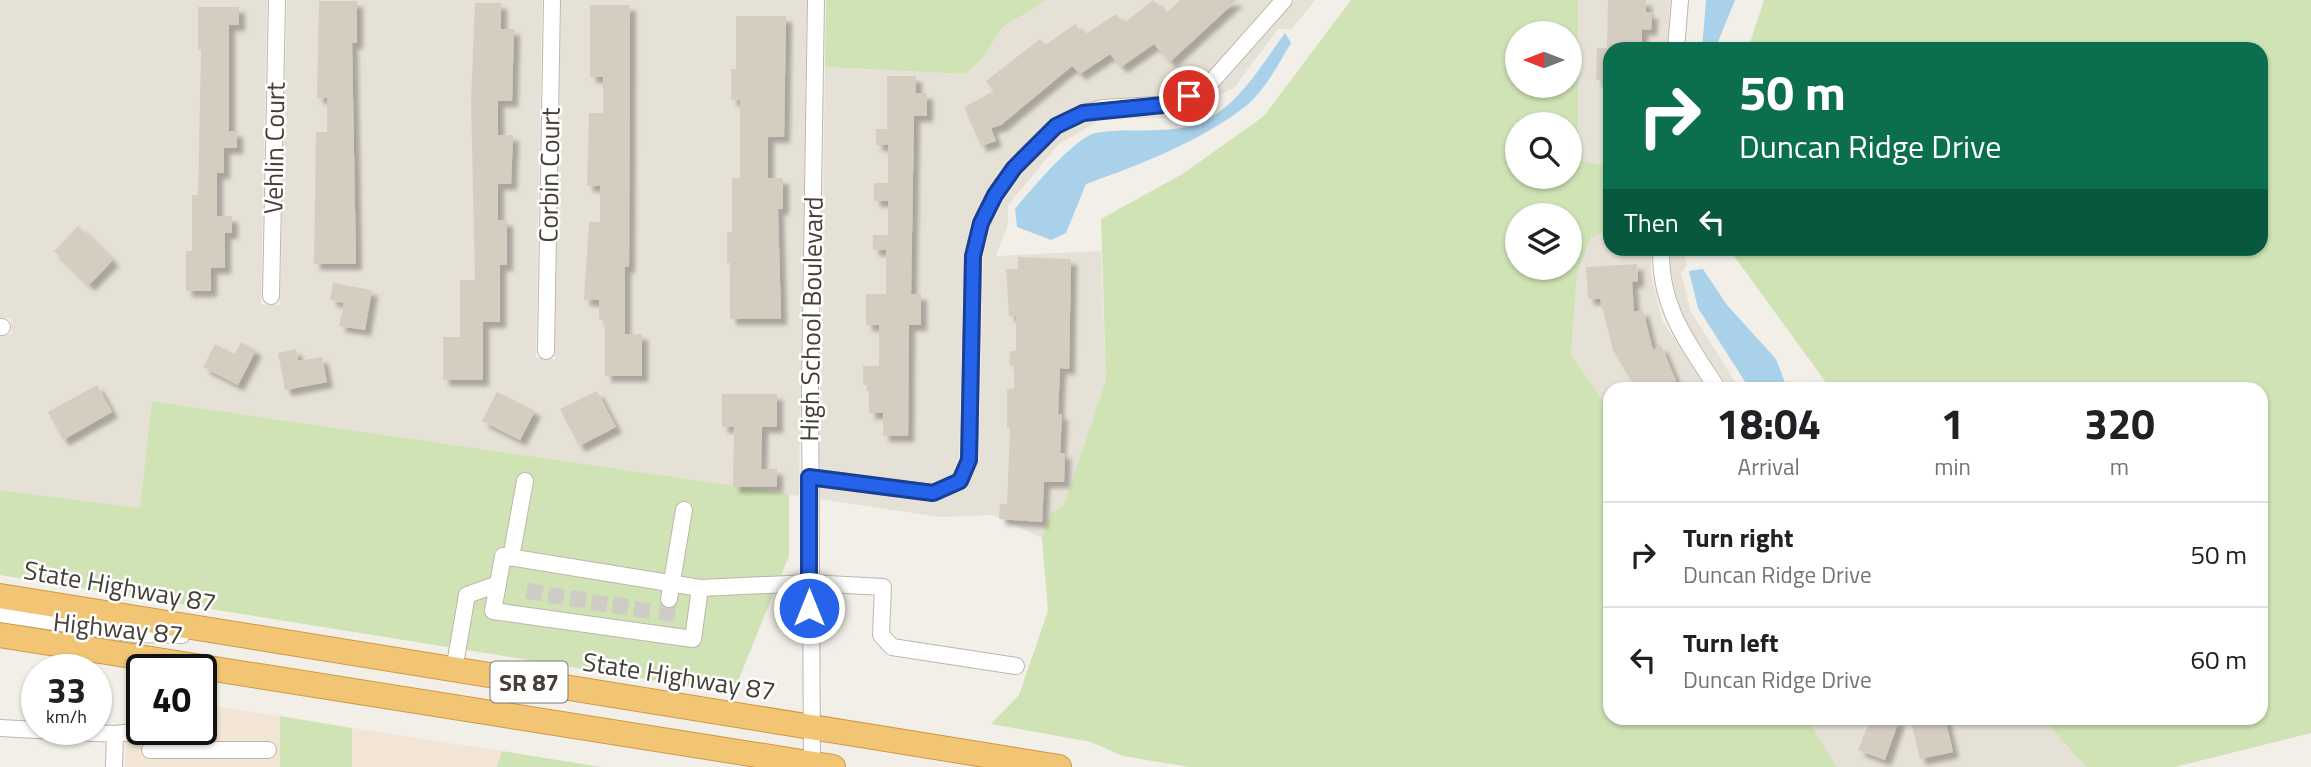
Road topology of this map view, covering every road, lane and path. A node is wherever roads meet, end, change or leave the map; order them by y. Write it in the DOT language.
graph roads {
  1 [pos="277,0"];
  2 [pos="552,0"];
  3 [pos="816,0"];
  4 [pos="1284,0"];
  5 [pos="1680,0"];
  6 [pos="1677,42"];
  7 [pos="1661,256"];
  8 [pos="271,296"];
  9 [pos="546,351"];
  10 [pos="1713,382"];
  11 [pos="809,477"];
  12 [pos="525,481"];
  13 [pos="684,510"];
  14 [pos="511,558"];
  15 [pos="540,562"];
  16 [pos="537,579"];
  17 [pos="498,583"];
  18 [pos="809,583"];
  19 [pos="700,588"];
  20 [pos="670,591"];
  21 [pos="0,596"];
  22 [pos="0,614"];
  23 [pos="0,635"];
  24 [pos="237,636"];
  25 [pos="126,660"];
  26 [pos="1016,666"];
  27 [pos="454,670"];
  28 [pos="217,674"];
  29 [pos="814,727"];
  30 [pos="0,728"];
  31 [pos="21,729"];
  32 [pos="126,732"];
  33 [pos="112,734"];
  34 [pos="115,734"];
  35 [pos="148,745"];
  36 [pos="150,750"];
  37 [pos="268,750"];
  38 [pos="822,765"];
  39 [pos="114,767"];
  40 [pos="158,767"];
  41 [pos="1059,767"];
  1 -- 8 [label="street, Vehlin Court"];
  2 -- 9 [label="street, Corbin Court"];
  3 -- 11 [label="street, High School Boulevard"];
  4 -- 11 [label="street"];
  5 -- 6 [label="street"];
  7 -- 10 [label="street"];
  11 -- 18 [label="street, High School Boulevard"];
  12 -- 14 [label="street"];
  13 -- 20 [label="street"];
  14 -- 15 [label="street"];
  14 -- 17 [label="street"];
  15 -- 16 [label="street"];
  15 -- 20 [label="street"];
  17 -- 19 [label="street"];
  17 -- 27 [label="street"];
  18 -- 19 [label="street"];
  18 -- 26 [label="street"];
  18 -- 29 [label="street, High School Boulevard"];
  19 -- 20 [label="street"];
  21 -- 24 [label="highway, State Highway 87 / SR 87"];
  22 -- 24 [label="street, Highway 87"];
  23 -- 25 [label="highway, SR 87"];
  24 -- 27 [label="highway, State Highway 87 / SR 87"];
  27 -- 29 [label="highway, State Highway 87 / SR 87"];
  28 -- 38 [label="highway, SR 87"];
  29 -- 38 [label="street, High School Boulevard"];
  29 -- 41 [label="highway, State Highway 87 / SR 87"];
  30 -- 31 [label="street"];
  32 -- 34 [label="street"];
  33 -- 34 [label="street"];
  34 -- 39 [label="street"];
  35 -- 36 [label="street"];
  36 -- 37 [label="street"];
  36 -- 40 [label="street"];
}
